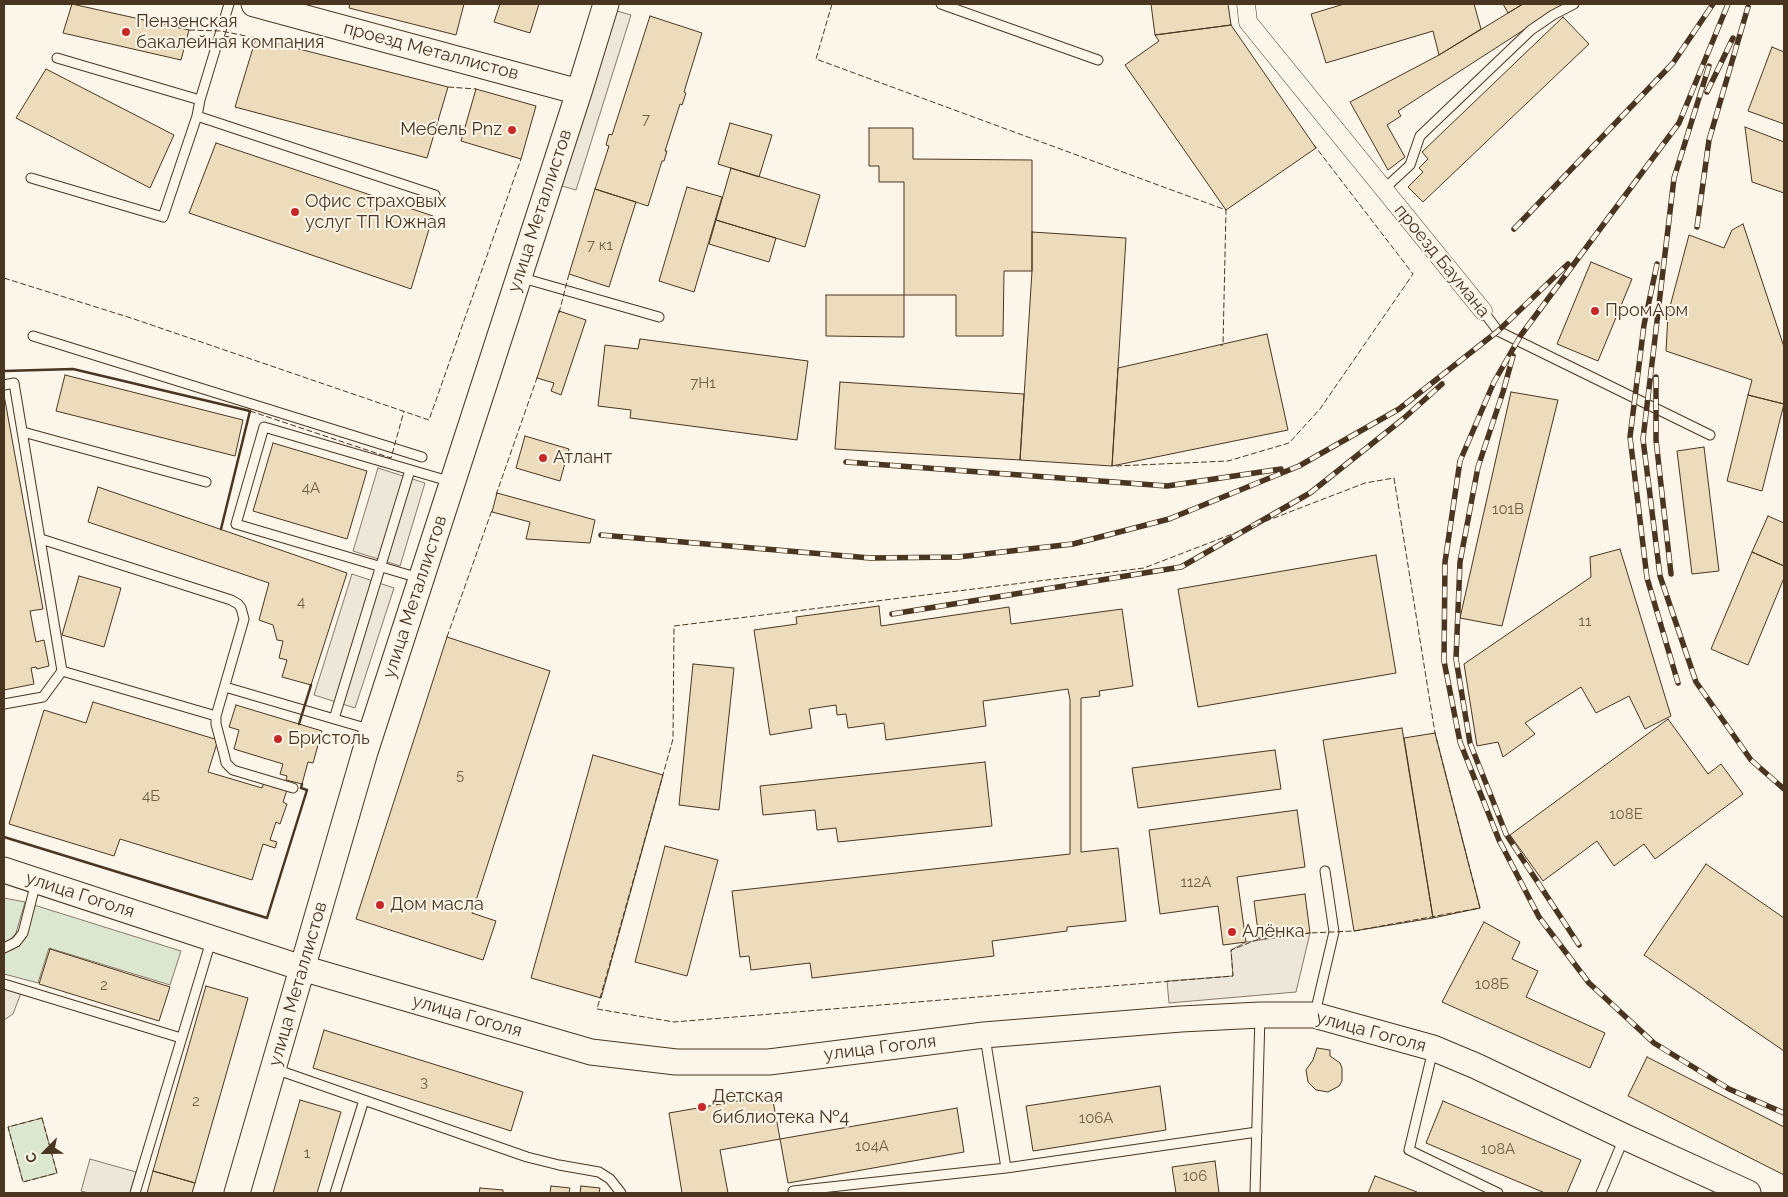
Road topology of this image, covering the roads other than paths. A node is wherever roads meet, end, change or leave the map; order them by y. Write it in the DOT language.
graph roads {
  1 [pos="229,4"];
  2 [pos="254,4"];
  3 [pos="606,4"];
  4 [pos="940,4"];
  5 [pos="1246,4"];
  6 [pos="1574,4"];
  7 [pos="57,58"];
  8 [pos="1098,60"];
  9 [pos="579,92"];
  10 [pos="200,100"];
  11 [pos="197,116"];
  12 [pos="31,178"];
  13 [pos="1384,189"];
  14 [pos="436,194"];
  15 [pos="519,277"];
  16 [pos="1483,311"];
  17 [pos="658,316"];
  18 [pos="33,336"];
  19 [pos="4,385"];
  20 [pos="23,432"];
  21 [pos="1710,435"];
  22 [pos="422,457"];
  23 [pos="410,470"];
  24 [pos="206,482"];
  25 [pos="452,482"];
  26 [pos="41,539"];
  27 [pos="379,566"];
  28 [pos="421,578"];
  29 [pos="62,671"];
  30 [pos="225,687"];
  31 [pos="4,704"];
  32 [pos="216,716"];
  33 [pos="334,719"];
  34 [pos="372,730"];
  35 [pos="293,788"];
  36 [pos="4,870"];
  37 [pos="1325,871"];
  38 [pos="37,880"];
  39 [pos="212,938"];
  40 [pos="4,948"];
  41 [pos="302,968"];
  42 [pos="4,984"];
  43 [pos="1260,1015"];
  44 [pos="1314,1016"];
  45 [pos="984,1035"];
  46 [pos="181,1038"];
  47 [pos="1433,1048"];
  48 [pos="274,1068"];
  49 [pos="364,1100"];
  50 [pos="1257,1132"];
  51 [pos="1625,1137"];
  52 [pos="1006,1168"];
  53 [pos="793,1192"];
  54 [pos="135,1193"];
  55 [pos="238,1193"];
  56 [pos="335,1193"];
  57 [pos="622,1193"];
  58 [pos="1255,1193"];
  59 [pos="1498,1193"];
  60 [pos="1601,1193"];
  61 [pos="1748,1193"];
  1 -- 10 [label="lane"];
  2 -- 9 [label="main road, проезд Металлистов"];
  3 -- 9 [label="main road, улица Металлистов"];
  4 -- 8 [label="lane"];
  5 -- 13 [label="street, проезд Баумана"];
  6 -- 13 [label="lane"];
  7 -- 10 [label="lane"];
  9 -- 15 [label="main road, улица Металлистов"];
  10 -- 11 [label="lane"];
  11 -- 12 [label="lane"];
  11 -- 14 [label="lane"];
  13 -- 16 [label="street, проезд Баумана"];
  15 -- 17 [label="lane"];
  15 -- 25 [label="main road, улица Металлистов"];
  16 -- 21 [label="lane, проезд Баумана"];
  18 -- 22 [label="lane"];
  19 -- 20 [label="lane"];
  20 -- 24 [label="lane"];
  20 -- 26 [label="lane"];
  23 -- 25 [label="lane"];
  23 -- 27 [label="lane"];
  23 -- 27 [label="lane"];
  25 -- 28 [label="main road, улица Металлистов"];
  26 -- 29 [label="lane"];
  26 -- 30 [label="lane"];
  27 -- 28 [label="lane"];
  27 -- 33 [label="lane"];
  28 -- 34 [label="main road, улица Металлистов"];
  29 -- 31 [label="lane"];
  29 -- 32 [label="lane"];
  30 -- 32 [label="lane"];
  30 -- 33 [label="lane"];
  32 -- 35 [label="lane"];
  33 -- 34 [label="lane"];
  34 -- 41 [label="main road, улица Металлистов"];
  36 -- 38 [label="main road, улица Гоголя"];
  37 -- 44 [label="lane"];
  38 -- 39 [label="main road, улица Гоголя"];
  38 -- 40 [label="lane"];
  39 -- 41 [label="main road, улица Гоголя"];
  39 -- 46 [label="lane"];
  41 -- 45 [label="main road, улица Гоголя"];
  41 -- 48 [label="main road, улица Металлистов"];
  42 -- 46 [label="lane"];
  43 -- 44 [label="main road, улица Гоголя"];
  43 -- 45 [label="main road, улица Гоголя"];
  43 -- 50 [label="lane"];
  44 -- 47 [label="main road, улица Гоголя"];
  45 -- 52 [label="lane"];
  46 -- 54 [label="lane"];
  47 -- 51 [label="main road, улица Гоголя"];
  47 -- 59 [label="lane"];
  48 -- 49 [label="lane"];
  48 -- 55 [label="main road, улица Металлистов"];
  49 -- 56 [label="lane"];
  49 -- 57 [label="lane"];
  50 -- 52 [label="lane"];
  50 -- 58 [label="lane"];
  51 -- 60 [label="lane"];
  51 -- 61 [label="main road, улица Гоголя"];
  52 -- 53 [label="lane"];
}
